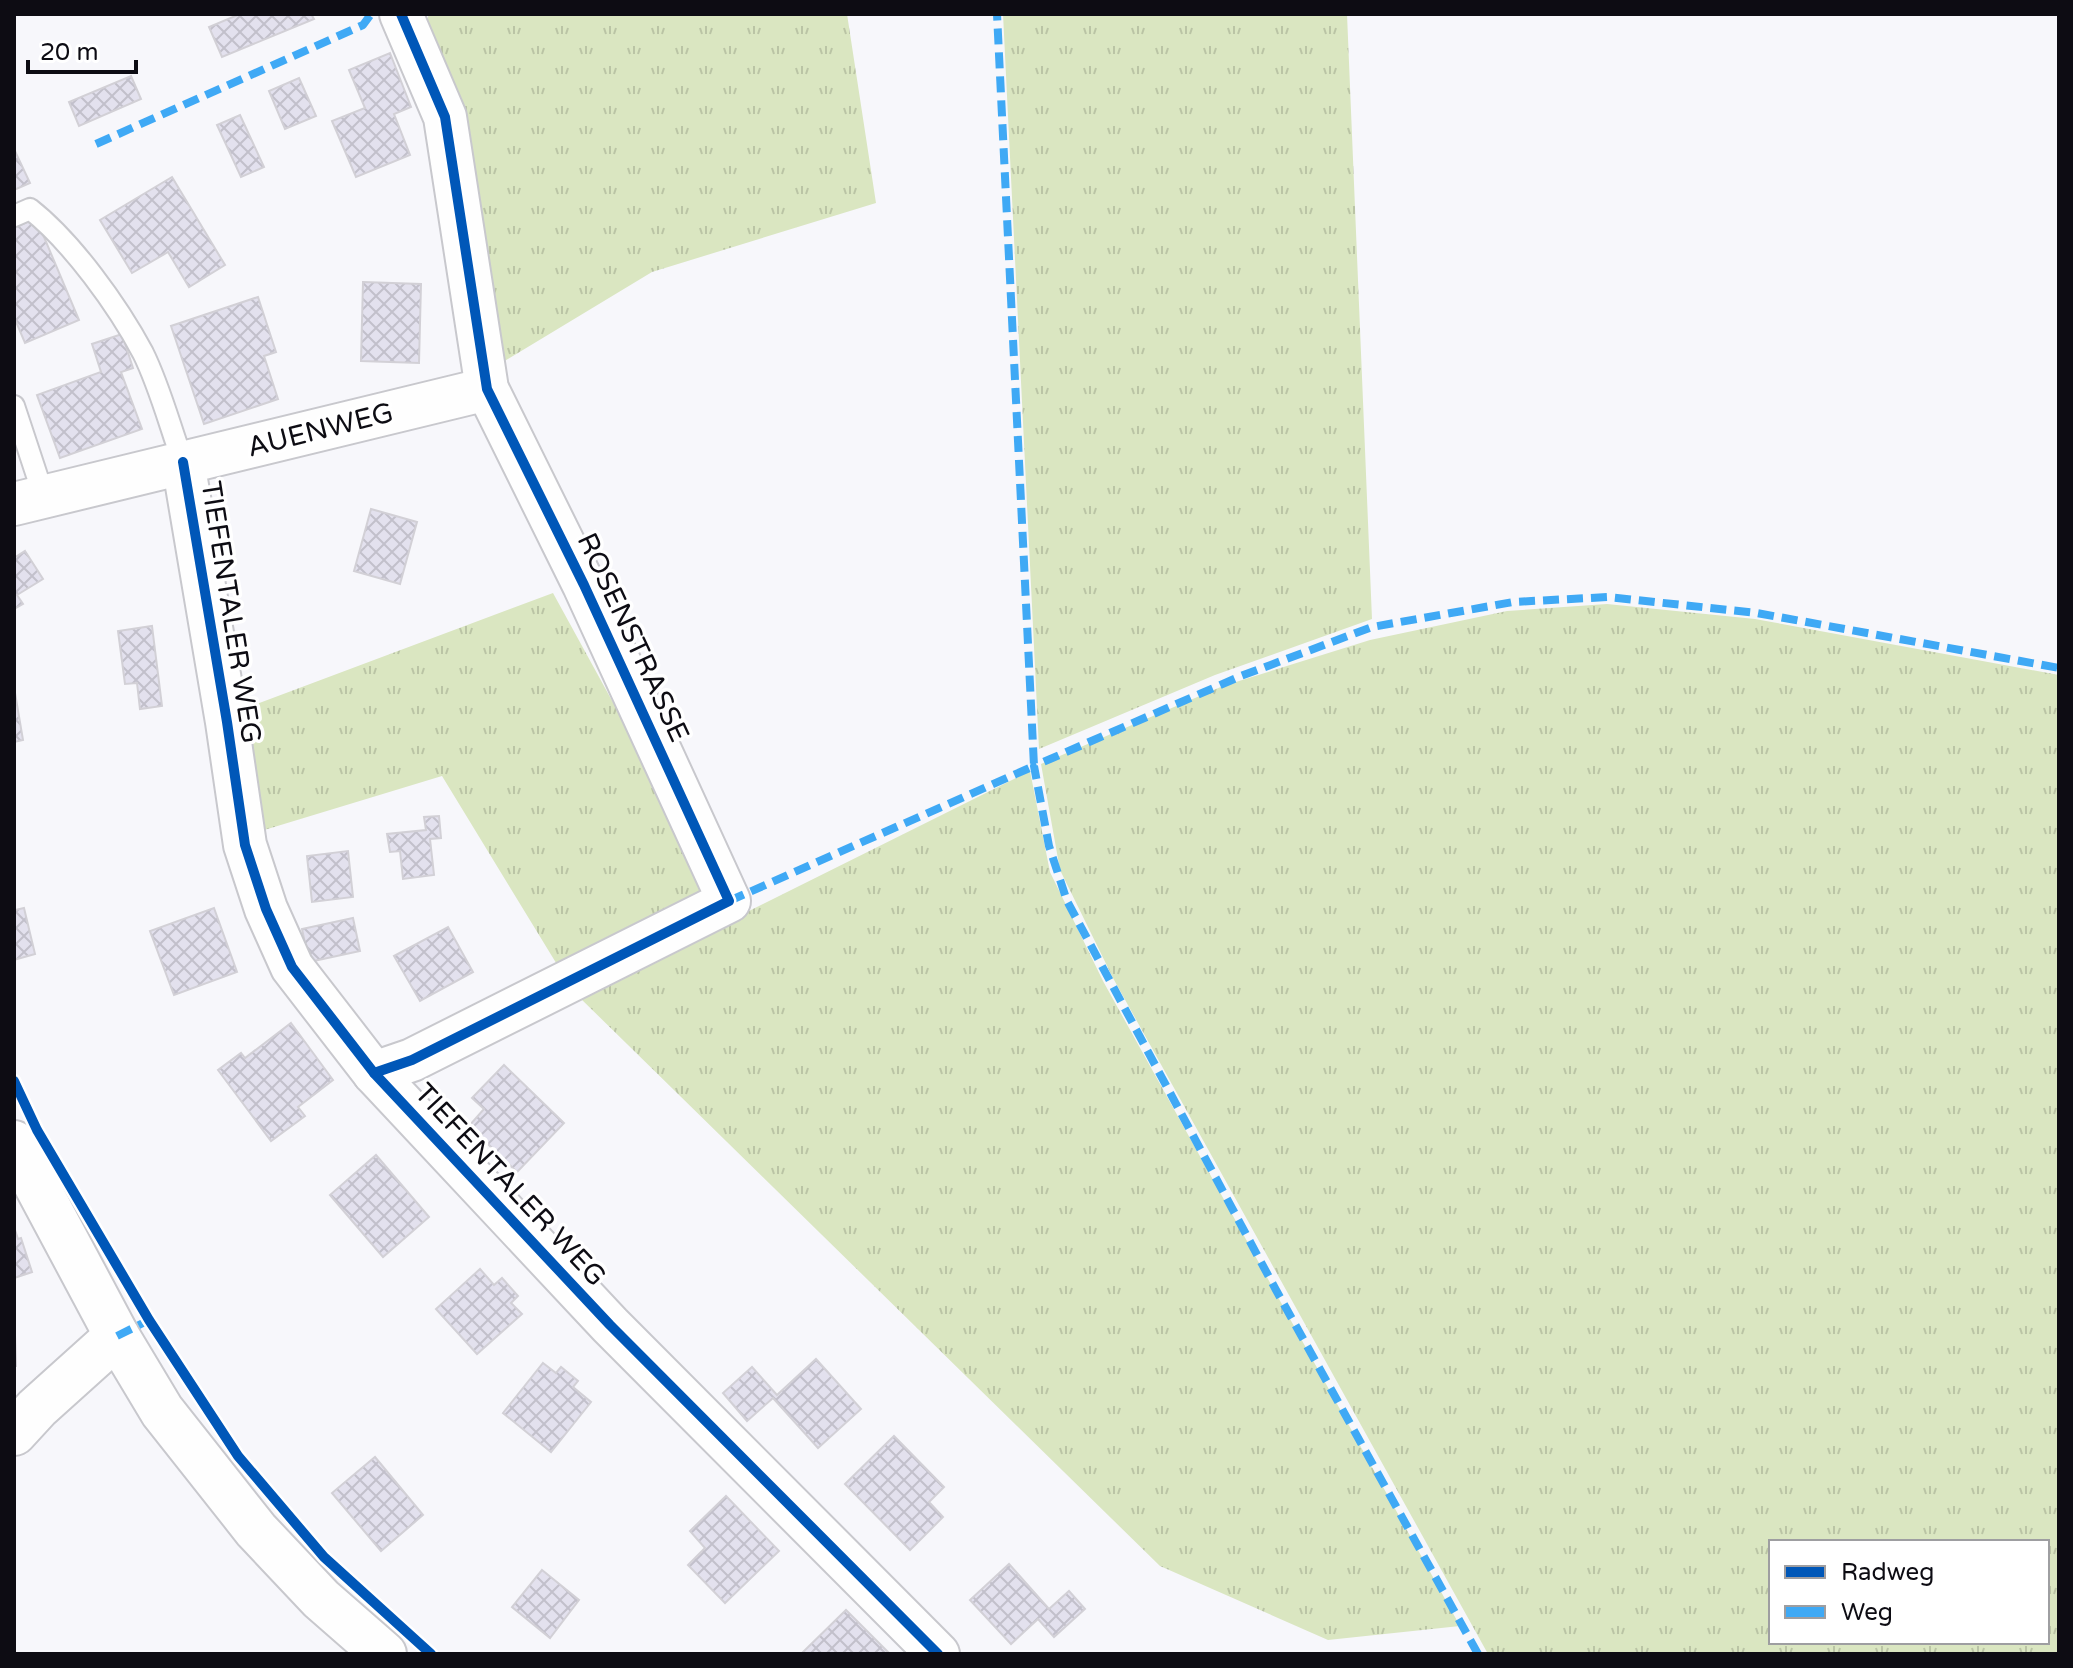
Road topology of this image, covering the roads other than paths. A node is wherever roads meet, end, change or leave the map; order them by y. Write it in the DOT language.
graph roads {
  1 [pos="401,14"];
  2 [pos="14,216"];
  3 [pos="487,389"];
  4 [pos="14,406"];
  5 [pos="183,462"];
  6 [pos="29,500"];
  7 [pos="374,1073"];
  8 [pos="14,1143"];
  9 [pos="117,1336"];
  10 [pos="14,1433"];
  11 [pos="384,1654"];
  12 [pos="938,1654"];
  1 -- 3 [label="street, ROSENSTRASSE"];
  2 -- 5 [label="lane"];
  3 -- 5 [label="street, AUENWEG"];
  3 -- 7 [label="street, ROSENSTRASSE"];
  4 -- 6 [label="lane"];
  5 -- 6 [label="street, AUENWEG"];
  5 -- 7 [label="street, TIEFENTALER WEG"];
  7 -- 12 [label="street, TIEFENTALER WEG"];
  8 -- 9 [label="main road"];
  9 -- 10 [label="main road"];
  9 -- 11 [label="main road"];
}
